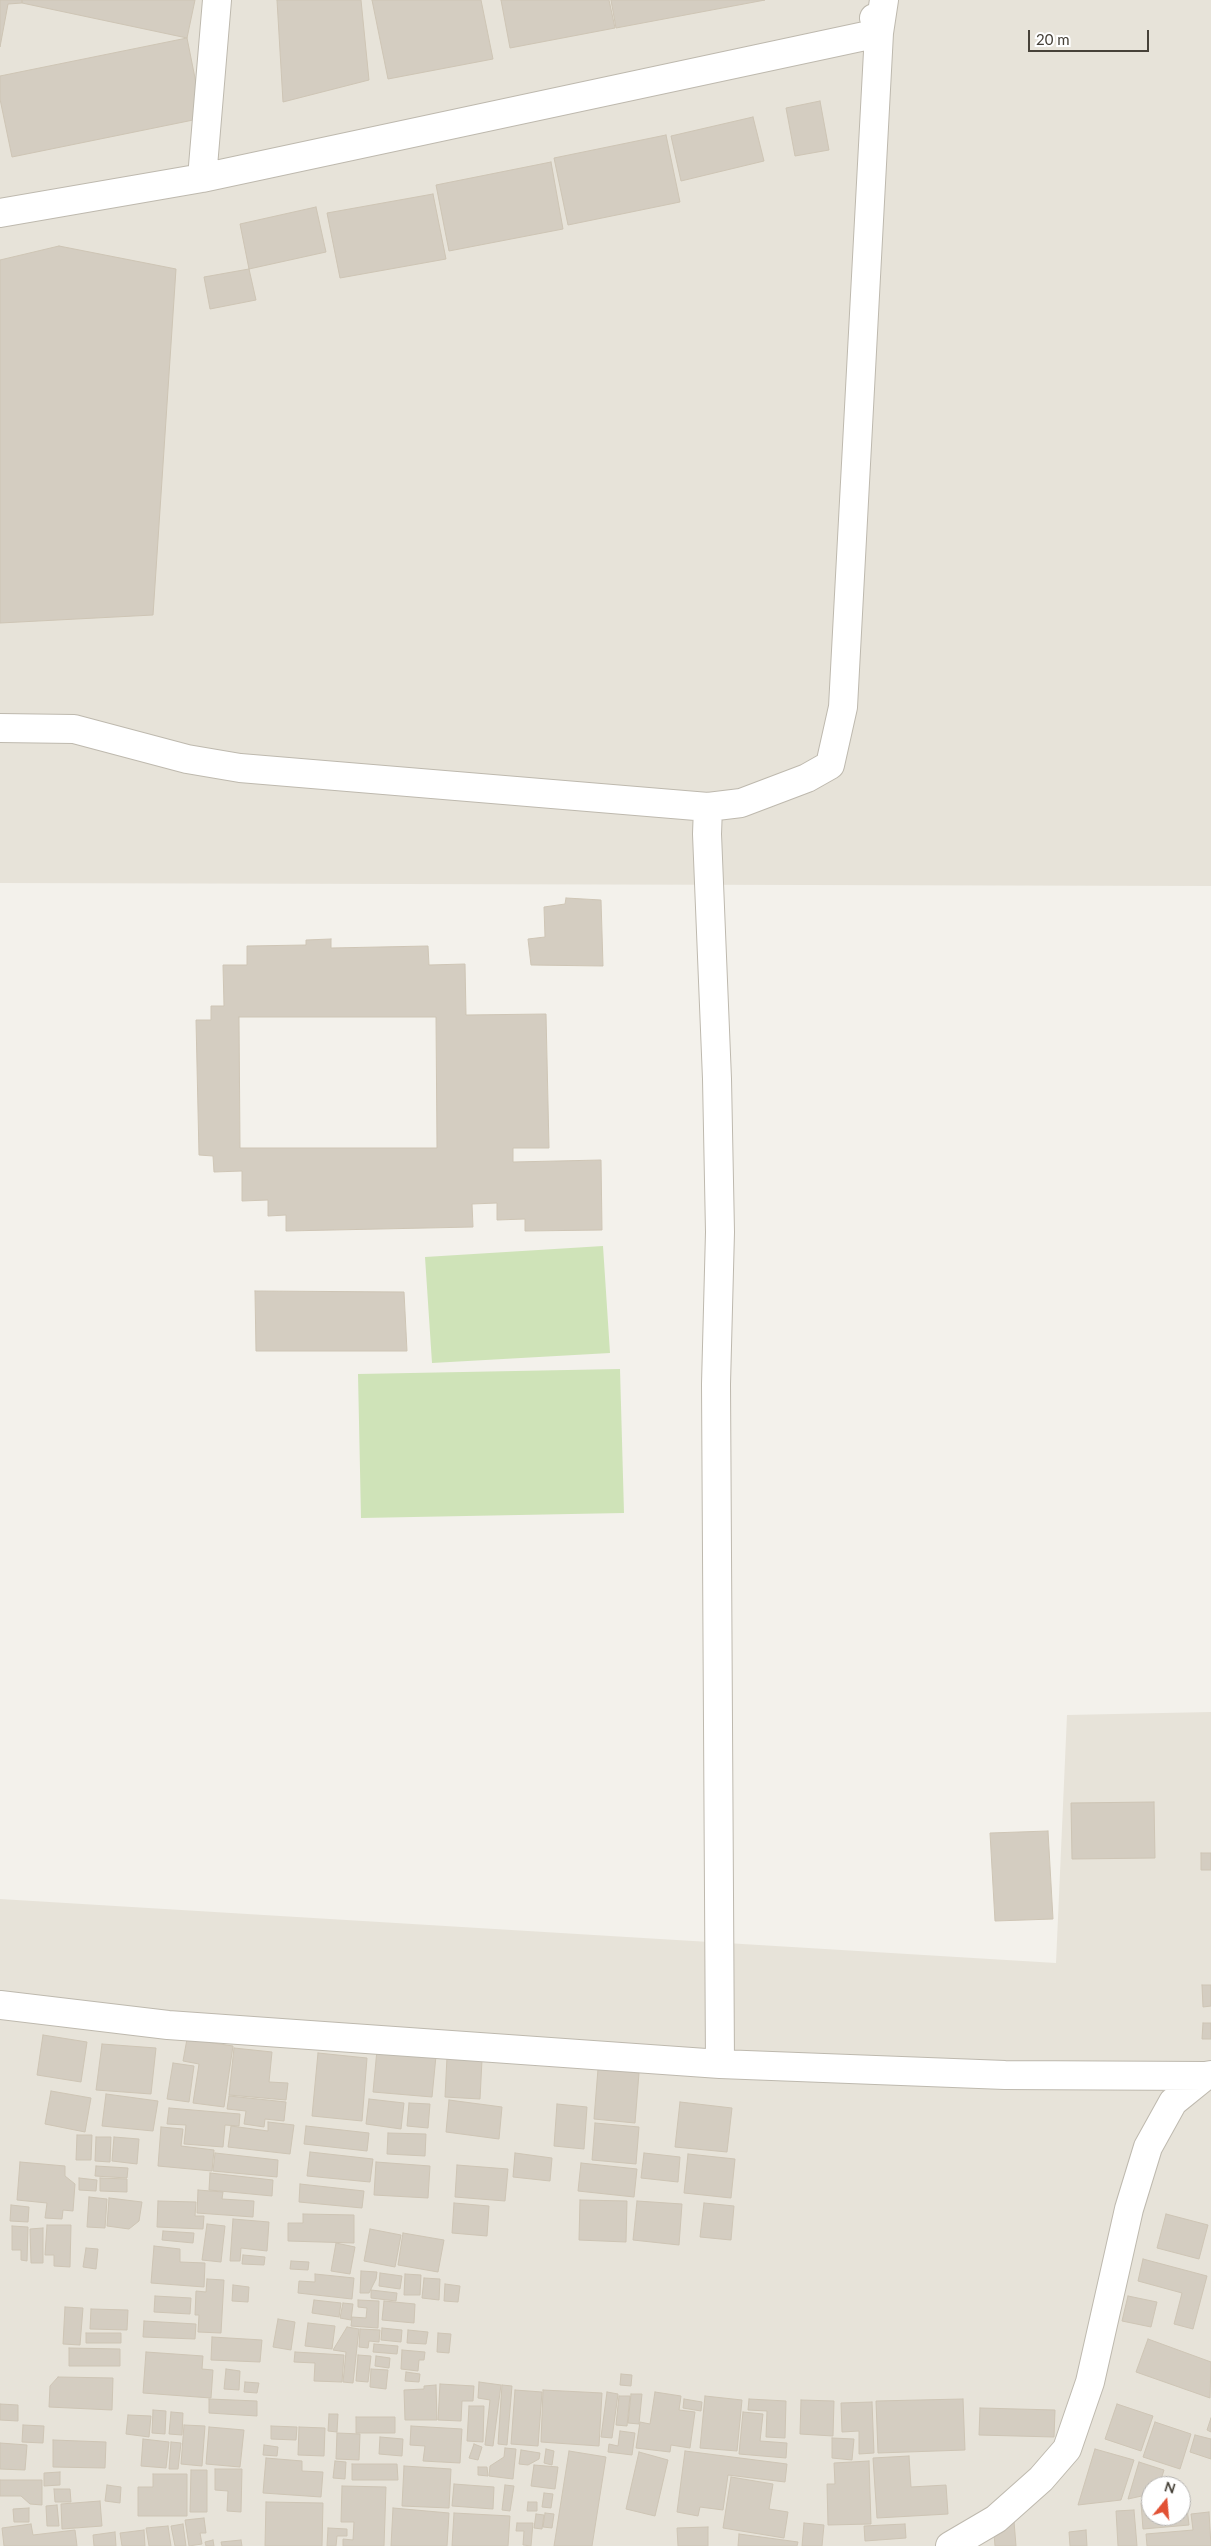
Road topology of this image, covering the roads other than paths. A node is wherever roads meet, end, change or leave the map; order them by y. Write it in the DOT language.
graph roads {
  1 [pos="217,0"];
  2 [pos="868,0"];
  3 [pos="884,0"];
  4 [pos="879,33"];
  5 [pos="202,178"];
  6 [pos="0,213"];
  7 [pos="0,728"];
  8 [pos="708,807"];
  9 [pos="0,2006"];
  10 [pos="720,2064"];
  11 [pos="1208,2075"];
  12 [pos="950,2546"];
  1 -- 5 [label="street"];
  2 -- 4 [label="street"];
  3 -- 4 [label="street"];
  4 -- 5 [label="street"];
  4 -- 8 [label="street"];
  5 -- 6 [label="street"];
  7 -- 8 [label="street"];
  8 -- 10 [label="street"];
  9 -- 10 [label="street"];
  10 -- 11 [label="street"];
  11 -- 12 [label="street"];
}
